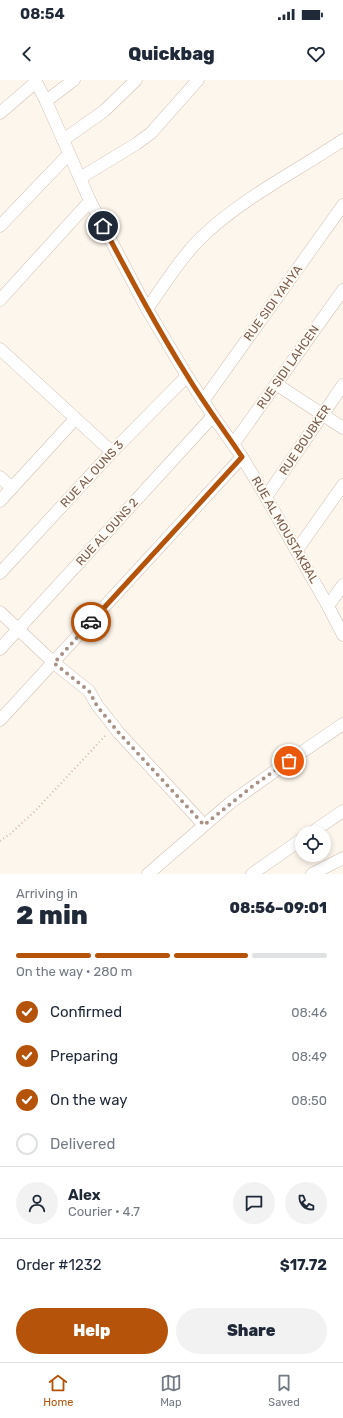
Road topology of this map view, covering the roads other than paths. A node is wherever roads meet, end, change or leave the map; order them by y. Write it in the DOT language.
graph roads {
  1 [pos="74,80"];
  2 [pos="136,80"];
  3 [pos="198,80"];
  4 [pos="35,81"];
  5 [pos="46,101"];
  6 [pos="0,113"];
  7 [pos="63,140"];
  8 [pos="343,140"];
  9 [pos="69,154"];
  10 [pos="80,178"];
  11 [pos="90,201"];
  12 [pos="343,205"];
  13 [pos="2,220"];
  14 [pos="343,290"];
  15 [pos="0,300"];
  16 [pos="147,309"];
  17 [pos="0,349"];
  18 [pos="187,376"];
  19 [pos="276,384"];
  20 [pos="343,385"];
  21 [pos="203,401"];
  22 [pos="322,415"];
  23 [pos="213,416"];
  24 [pos="75,419"];
  25 [pos="343,428"];
  26 [pos="234,444"];
  27 [pos="112,452"];
  28 [pos="242,457"];
  29 [pos="0,477"];
  30 [pos="343,485"];
  31 [pos="12,488"];
  32 [pos="266,496"];
  33 [pos="0,501"];
  34 [pos="297,550"];
  35 [pos="0,574"];
  36 [pos="343,585"];
  37 [pos="328,606"];
  38 [pos="0,612"];
  39 [pos="18,629"];
  40 [pos="343,635"];
  41 [pos="0,649"];
  42 [pos="54,663"];
  43 [pos="0,720"];
  44 [pos="343,724"];
  45 [pos="343,811"];
  46 [pos="204,825"];
  47 [pos="321,826"];
  48 [pos="295,844"];
  49 [pos="343,858"];
  50 [pos="148,874"];
  51 [pos="252,874"];
  52 [pos="312,874"];
  1 -- 5 [label="street"];
  2 -- 7 [label="street"];
  3 -- 10 [label="street"];
  4 -- 5 [label="street, RUE AL MOUSTAKBAL"];
  4 -- 6 [label="street"];
  5 -- 7 [label="street, RUE AL MOUSTAKBAL"];
  7 -- 9 [label="street, RUE AL MOUSTAKBAL"];
  8 -- 16 [label="street"];
  9 -- 10 [label="street, RUE AL MOUSTAKBAL"];
  9 -- 13 [label="street"];
  10 -- 11 [label="street, RUE AL MOUSTAKBAL"];
  11 -- 15 [label="street"];
  11 -- 16 [label="street, RUE AL MOUSTAKBAL"];
  12 -- 21 [label="street, RUE SIDI YAHYA"];
  14 -- 19 [label="street, RUE SIDI LAHCEN"];
  16 -- 18 [label="street, RUE AL MOUSTAKBAL"];
  17 -- 24 [label="street"];
  18 -- 21 [label="street, RUE AL MOUSTAKBAL"];
  18 -- 27 [label="street, RUE AL OUNS 3"];
  19 -- 22 [label="street"];
  19 -- 26 [label="street, RUE SIDI LAHCEN"];
  20 -- 22 [label="street, RUE BOUBKER"];
  21 -- 23 [label="street, RUE AL MOUSTAKBAL"];
  22 -- 25 [label="street"];
  22 -- 32 [label="street, RUE BOUBKER"];
  23 -- 26 [label="street, RUE AL MOUSTAKBAL"];
  23 -- 39 [label="street, RUE AL OUNS 2"];
  24 -- 27 [label="street"];
  24 -- 31 [label="street"];
  26 -- 28 [label="street, RUE AL MOUSTAKBAL"];
  27 -- 35 [label="street, RUE AL OUNS 3"];
  28 -- 32 [label="street, RUE AL MOUSTAKBAL"];
  28 -- 42 [label="street"];
  29 -- 31 [label="street"];
  30 -- 34 [label="street"];
  31 -- 33 [label="street"];
  32 -- 34 [label="street, RUE AL MOUSTAKBAL"];
  34 -- 37 [label="street, RUE AL MOUSTAKBAL"];
  36 -- 37 [label="street"];
  37 -- 40 [label="street, RUE AL MOUSTAKBAL"];
  38 -- 39 [label="street"];
  39 -- 41 [label="street, RUE AL OUNS 2"];
  39 -- 42 [label="street"];
  42 -- 43 [label="street"];
  42 -- 46 [label="street"];
  44 -- 46 [label="street"];
  45 -- 47 [label="street"];
  46 -- 50 [label="street"];
  48 -- 51 [label="street"];
  49 -- 52 [label="street"];
}
